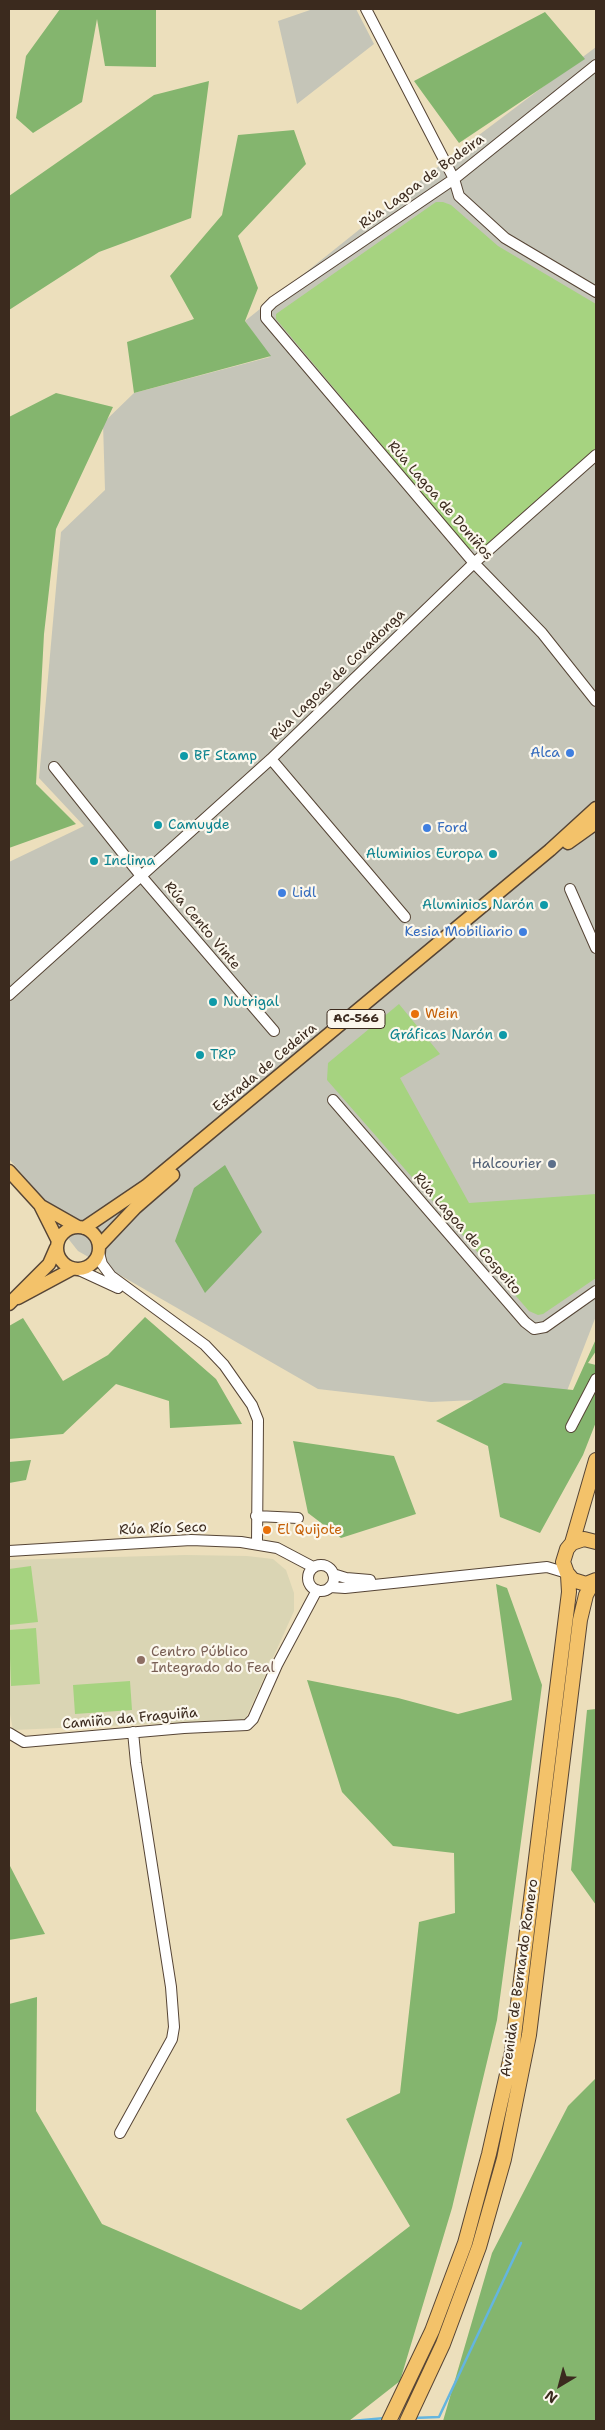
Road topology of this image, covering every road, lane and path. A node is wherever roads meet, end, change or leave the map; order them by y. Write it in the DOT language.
graph roads {
  1 [pos="366,9"];
  2 [pos="596,65"];
  3 [pos="454,179"];
  4 [pos="596,292"];
  5 [pos="266,318"];
  6 [pos="596,455"];
  7 [pos="474,563"];
  8 [pos="596,701"];
  9 [pos="271,759"];
  10 [pos="54,767"];
  11 [pos="596,808"];
  12 [pos="596,823"];
  13 [pos="141,876"];
  14 [pos="570,889"];
  15 [pos="405,917"];
  16 [pos="596,948"];
  17 [pos="9,995"];
  18 [pos="274,1031"];
  19 [pos="333,1100"];
  20 [pos="9,1171"];
  21 [pos="40,1206"];
  22 [pos="81,1228"];
  23 [pos="57,1244"];
  24 [pos="99,1249"];
  25 [pos="76,1269"];
  26 [pos="596,1291"];
  27 [pos="11,1302"];
  28 [pos="153,1305"];
  29 [pos="596,1379"];
  30 [pos="571,1427"];
  31 [pos="596,1460"];
  32 [pos="256,1516"];
  33 [pos="298,1518"];
  34 [pos="596,1542"];
  35 [pos="256,1544"];
  36 [pos="572,1544"];
  37 [pos="9,1550"];
  38 [pos="564,1555"];
  39 [pos="313,1567"];
  40 [pos="546,1567"];
  41 [pos="333,1574"];
  42 [pos="568,1574"];
  43 [pos="595,1581"];
  44 [pos="391,1582"];
  45 [pos="330,1587"];
  46 [pos="317,1590"];
  47 [pos="9,1732"];
  48 [pos="133,1732"];
  49 [pos="120,2133"];
  50 [pos="389,2421"];
  51 [pos="407,2421"];
  1 -- 3 [label="street"];
  2 -- 3 [label="street, Rúa Lagoa de Bodeira"];
  3 -- 4 [label="street"];
  3 -- 5 [label="street, Rúa Lagoa de Bodeira"];
  5 -- 7 [label="street, Rúa Lagoa de Doniños"];
  6 -- 7 [label="street, Rúa Lagoas de Covadonga"];
  7 -- 8 [label="street, Rúa Lagoa de Doniños"];
  7 -- 9 [label="street, Rúa Lagoas de Covadonga"];
  9 -- 13 [label="street, Rúa Lagoas de Covadonga"];
  9 -- 15 [label="street"];
  10 -- 13 [label="street, Rúa Cento Vinte"];
  11 -- 22 [label="main road, Estrada de Cedeira"];
  12 -- 24 [label="main road, Estrada de Cedeira / AC-566"];
  13 -- 17 [label="street, Rúa Lagoas de Covadonga"];
  13 -- 18 [label="street, Rúa Cento Vinte"];
  14 -- 16 [label="street"];
  19 -- 26 [label="street, Rúa Lagoa de Cospeito"];
  20 -- 21 [label="main road"];
  21 -- 22 [label="main road"];
  21 -- 23 [label="main road"];
  22 -- 23 [label="main road"];
  22 -- 24 [label="main road"];
  23 -- 25 [label="main road"];
  23 -- 27 [label="main road"];
  24 -- 25 [label="main road"];
  24 -- 28 [label="street"];
  25 -- 27 [label="main road"];
  25 -- 28 [label="street"];
  28 -- 32 [label="street"];
  29 -- 30 [label="street"];
  31 -- 36 [label="highway"];
  32 -- 33 [label="street"];
  32 -- 35 [label="street"];
  34 -- 36 [label="highway"];
  35 -- 37 [label="street, Rúa Río Seco"];
  35 -- 39 [label="street, Rúa Río Seco"];
  36 -- 38 [label="highway"];
  38 -- 40 [label="street"];
  38 -- 42 [label="highway, Avenida de Bernardo Romero"];
  39 -- 41 [label="street"];
  39 -- 46 [label="street"];
  40 -- 42 [label="street"];
  40 -- 44 [label="street"];
  41 -- 44 [label="street"];
  41 -- 45 [label="street"];
  42 -- 43 [label="highway"];
  42 -- 50 [label="highway, Avenida de Bernardo Romero"];
  43 -- 51 [label="highway, Avenida de Bernardo Romero"];
  44 -- 45 [label="street"];
  45 -- 46 [label="street"];
  46 -- 48 [label="street, Camiño da Fraguiña"];
  47 -- 48 [label="street, Camiño da Fraguiña"];
  48 -- 49 [label="street"];
}
